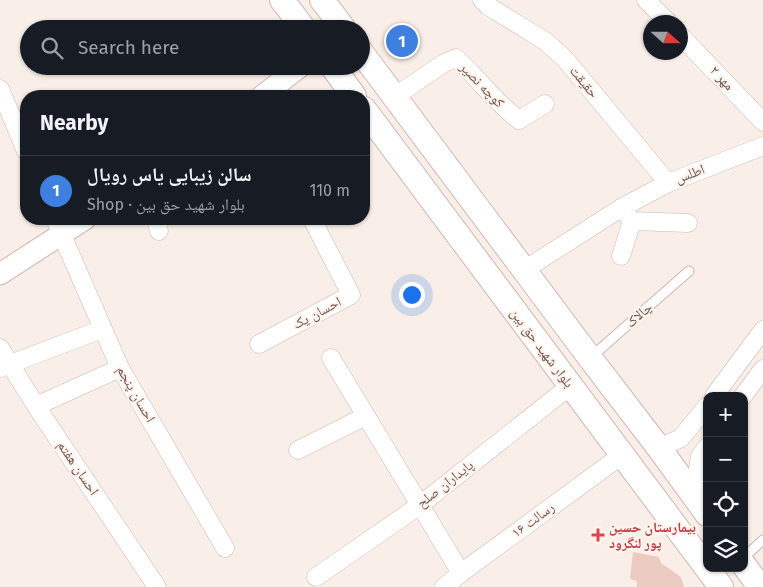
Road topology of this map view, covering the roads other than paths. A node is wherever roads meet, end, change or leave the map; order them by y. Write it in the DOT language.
graph roads {
  1 [pos="282,0"];
  2 [pos="322,0"];
  3 [pos="482,0"];
  4 [pos="646,0"];
  5 [pos="661,15"];
  6 [pos="297,20"];
  7 [pos="337,20"];
  8 [pos="688,43"];
  9 [pos="370,64"];
  10 [pos="289,75"];
  11 [pos="339,75"];
  12 [pos="0,89"];
  13 [pos="270,90"];
  14 [pos="350,90"];
  15 [pos="394,97"];
  16 [pos="545,104"];
  17 [pos="370,117"];
  18 [pos="763,122"];
  19 [pos="20,136"];
  20 [pos="763,146"];
  21 [pos="668,183"];
  22 [pos="626,215"];
  23 [pos="688,222"];
  24 [pos="315,225"];
  25 [pos="58,226"];
  26 [pos="621,256"];
  27 [pos="524,270"];
  28 [pos="689,271"];
  29 [pos="0,274"];
  30 [pos="102,330"];
  31 [pos="763,330"];
  32 [pos="259,344"];
  33 [pos="0,348"];
  34 [pos="331,358"];
  35 [pos="590,358"];
  36 [pos="6,366"];
  37 [pos="120,368"];
  38 [pos="763,369"];
  39 [pos="570,386"];
  40 [pos="717,392"];
  41 [pos="746,392"];
  42 [pos="36,406"];
  43 [pos="703,411"];
  44 [pos="366,416"];
  45 [pos="659,448"];
  46 [pos="298,450"];
  47 [pos="703,452"];
  48 [pos="622,456"];
  49 [pos="420,505"];
  50 [pos="700,505"];
  51 [pos="763,540"];
  52 [pos="224,548"];
  53 [pos="748,553"];
  54 [pos="748,570"];
  55 [pos="461,573"];
  56 [pos="316,577"];
  57 [pos="157,587"];
  58 [pos="444,587"];
  59 [pos="720,587"];
  60 [pos="760,587"];
  1 -- 6 [label="main road"];
  2 -- 7 [label="main road"];
  3 -- 21 [label="street, حقیقت"];
  4 -- 5 [label="street"];
  8 -- 18 [label="street, مهر ۲"];
  9 -- 15 [label="main road"];
  10 -- 13 [label="street"];
  11 -- 14 [label="main road"];
  12 -- 19 [label="street"];
  15 -- 16 [label="street, کوچه نصیر"];
  15 -- 27 [label="main road"];
  17 -- 39 [label="main road, بلوار شهید حق بین"];
  20 -- 21 [label="street, اطلس"];
  21 -- 22 [label="street, اطلس"];
  22 -- 23 [label="street"];
  22 -- 26 [label="street"];
  22 -- 27 [label="street, اطلس"];
  24 -- 32 [label="street, احسان یک"];
  25 -- 29 [label="street"];
  25 -- 30 [label="street, احسان پنجم"];
  27 -- 35 [label="main road"];
  28 -- 35 [label="lane, چالاک"];
  30 -- 36 [label="street"];
  30 -- 37 [label="street, احسان پنجم"];
  31 -- 40 [label="street"];
  33 -- 36 [label="street, احسان هفتم"];
  34 -- 44 [label="street"];
  35 -- 45 [label="main road"];
  36 -- 42 [label="street, احسان هفتم"];
  37 -- 42 [label="street"];
  37 -- 52 [label="street, احسان پنجم"];
  38 -- 41 [label="street"];
  39 -- 48 [label="main road, بلوار شهید حق بین"];
  39 -- 49 [label="street, پایداران صلح"];
  42 -- 57 [label="street, احسان هفتم"];
  43 -- 45 [label="street"];
  44 -- 46 [label="street"];
  44 -- 49 [label="street"];
  45 -- 50 [label="main road"];
  47 -- 50 [label="street"];
  48 -- 55 [label="street, رسالت ۱۶"];
  48 -- 59 [label="main road, بلوار شهید حق بین"];
  49 -- 55 [label="street"];
  49 -- 56 [label="street, پایداران صلح"];
  51 -- 53 [label="lane"];
  54 -- 60 [label="main road"];
  55 -- 58 [label="street, رسالت ۱۶"];
}
